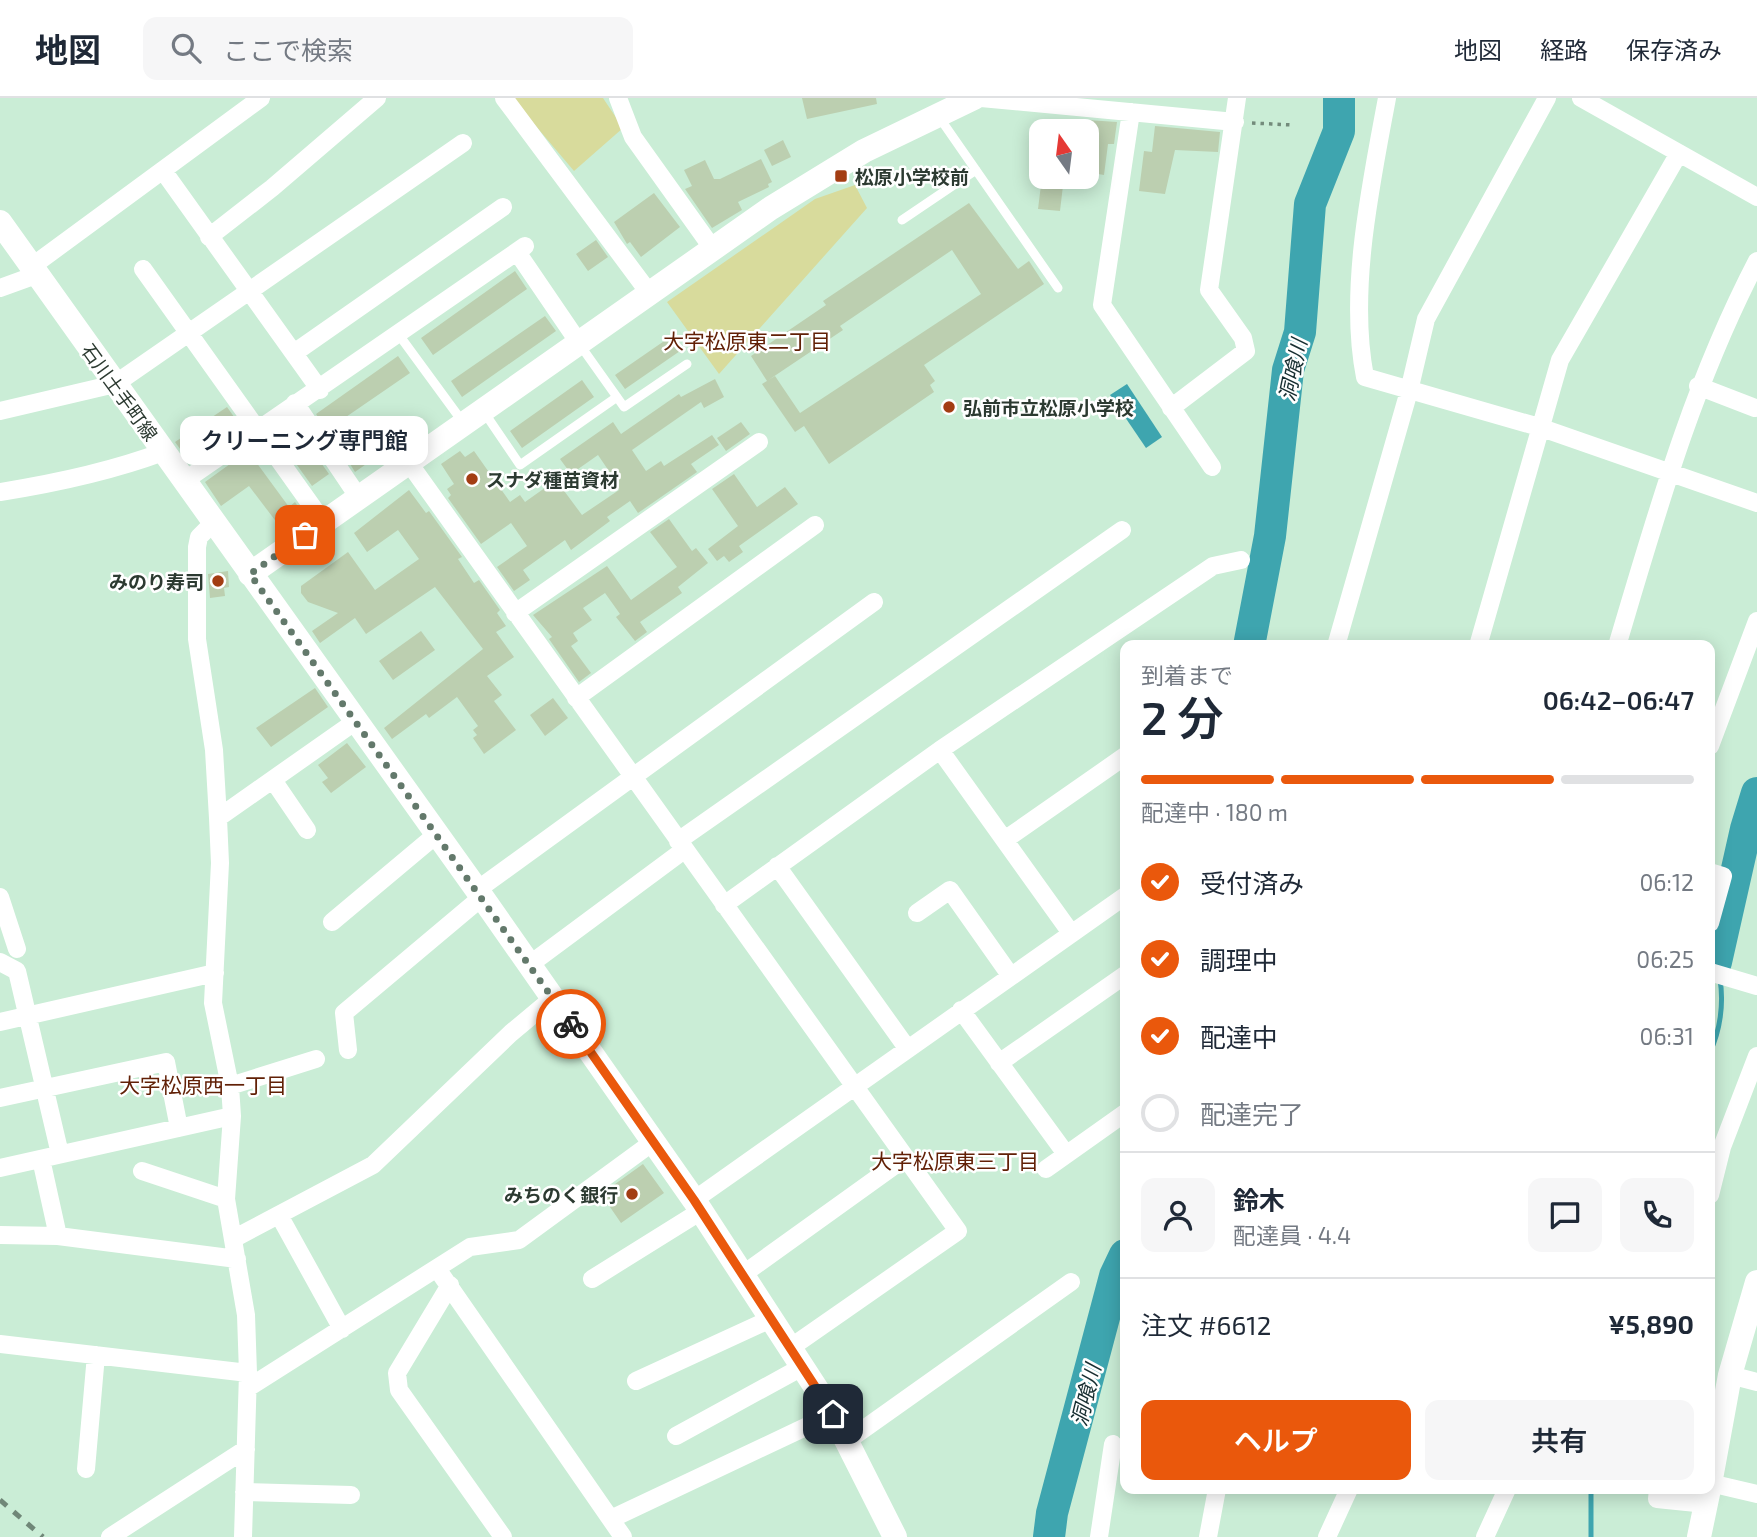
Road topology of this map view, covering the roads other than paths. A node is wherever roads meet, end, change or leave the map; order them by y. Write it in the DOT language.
graph roads {
  1 [pos="261,98"];
  2 [pos="377,98"];
  3 [pos="504,98"];
  4 [pos="618,98"];
  5 [pos="974,98"];
  6 [pos="981,98"];
  7 [pos="1237,98"];
  8 [pos="1387,98"];
  9 [pos="1547,98"];
  10 [pos="1581,98"];
  11 [pos="1150,106"];
  12 [pos="1131,112"];
  13 [pos="937,114"];
  14 [pos="1235,122"];
  15 [pos="463,143"];
  16 [pos="1678,153"];
  17 [pos="976,170"];
  18 [pos="164,172"];
  19 [pos="1757,197"];
  20 [pos="503,207"];
  21 [pos="902,220"];
  22 [pos="0,222"];
  23 [pos="209,237"];
  24 [pos="713,249"];
  25 [pos="1757,261"];
  26 [pos="143,269"];
  27 [pos="33,271"];
  28 [pos="0,288"];
  29 [pos="1058,288"];
  30 [pos="248,292"];
  31 [pos="650,294"];
  32 [pos="189,333"];
  33 [pos="399,335"];
  34 [pos="579,343"];
  35 [pos="294,353"];
  36 [pos="687,364"];
  37 [pos="115,384"];
  38 [pos="1698,386"];
  39 [pos="320,390"];
  40 [pos="1409,391"];
  41 [pos="617,397"];
  42 [pos="295,404"];
  43 [pos="1171,408"];
  44 [pos="1755,408"];
  45 [pos="0,411"];
  46 [pos="474,417"];
  47 [pos="1539,427"];
  48 [pos="256,430"];
  49 [pos="759,442"];
  50 [pos="163,452"];
  51 [pos="408,463"];
  52 [pos="1212,467"];
  53 [pos="1669,470"];
  54 [pos="184,481"];
  55 [pos="0,492"];
  56 [pos="359,498"];
  57 [pos="1757,503"];
  58 [pos="214,522"];
  59 [pos="324,523"];
  60 [pos="816,525"];
  61 [pos="1122,530"];
  62 [pos="1241,559"];
  63 [pos="250,574"];
  64 [pos="874,602"];
  65 [pos="515,613"];
  66 [pos="1757,621"];
  67 [pos="1338,640"];
  68 [pos="1480,640"];
  69 [pos="1619,640"];
  70 [pos="576,698"];
  71 [pos="356,721"];
  72 [pos="1715,733"];
  73 [pos="940,750"];
  74 [pos="1120,759"];
  75 [pos="632,777"];
  76 [pos="273,780"];
  77 [pos="218,818"];
  78 [pos="307,830"];
  79 [pos="437,834"];
  80 [pos="1006,839"];
  81 [pos="681,846"];
  82 [pos="778,866"];
  83 [pos="1715,874"];
  84 [pos="479,894"];
  85 [pos="0,897"];
  86 [pos="1120,899"];
  87 [pos="724,905"];
  88 [pos="1715,905"];
  89 [pos="917,913"];
  90 [pos="332,922"];
  91 [pos="1071,933"];
  92 [pos="17,949"];
  93 [pos="0,962"];
  94 [pos="529,965"];
  95 [pos="215,973"];
  96 [pos="1715,973"];
  97 [pos="1010,975"];
  98 [pos="1120,978"];
  99 [pos="1757,986"];
  100 [pos="553,998"];
  101 [pos="961,1010"];
  102 [pos="30,1016"];
  103 [pos="0,1022"];
  104 [pos="907,1048"];
  105 [pos="348,1050"];
  106 [pos="1757,1056"];
  107 [pos="316,1059"];
  108 [pos="999,1063"];
  109 [pos="230,1086"];
  110 [pos="854,1087"];
  111 [pos="46,1088"];
  112 [pos="0,1098"];
  113 [pos="232,1116"];
  114 [pos="1120,1116"];
  115 [pos="180,1128"];
  116 [pos="653,1142"];
  117 [pos="60,1154"];
  118 [pos="1066,1154"];
  119 [pos="905,1158"];
  120 [pos="41,1159"];
  121 [pos="0,1168"];
  122 [pos="1046,1168"];
  123 [pos="142,1171"];
  124 [pos="1715,1175"];
  125 [pos="226,1199"];
  126 [pos="697,1205"];
  127 [pos="279,1215"];
  128 [pos="0,1235"];
  129 [pos="58,1236"];
  130 [pos="233,1239"];
  131 [pos="237,1259"];
  132 [pos="438,1270"];
  133 [pos="742,1275"];
  134 [pos="592,1279"];
  135 [pos="1071,1282"];
  136 [pos="1757,1282"];
  137 [pos="450,1285"];
  138 [pos="771,1319"];
  139 [pos="342,1329"];
  140 [pos="0,1344"];
  141 [pos="96,1355"];
  142 [pos="796,1357"];
  143 [pos="1730,1375"];
  144 [pos="248,1380"];
  145 [pos="636,1381"];
  146 [pos="1757,1382"];
  147 [pos="833,1414"];
  148 [pos="677,1436"];
  149 [pos="847,1441"];
  150 [pos="1113,1444"];
  151 [pos="246,1449"];
  152 [pos="1715,1457"];
  153 [pos="86,1469"];
  154 [pos="1715,1490"];
  155 [pos="244,1492"];
  156 [pos="351,1494"];
  157 [pos="1216,1494"];
  158 [pos="1347,1494"];
  159 [pos="1505,1494"];
  160 [pos="1658,1494"];
  161 [pos="1686,1494"];
  162 [pos="1708,1494"];
  163 [pos="1757,1494"];
  164 [pos="611,1519"];
  165 [pos="110,1537"];
  166 [pos="243,1537"];
  167 [pos="503,1537"];
  168 [pos="623,1537"];
  169 [pos="895,1537"];
  170 [pos="1099,1537"];
  171 [pos="1208,1537"];
  172 [pos="1327,1537"];
  173 [pos="1485,1537"];
  174 [pos="1699,1537"];
  1 -- 18 [label="street"];
  2 -- 23 [label="street"];
  3 -- 31 [label="street"];
  4 -- 24 [label="street"];
  5 -- 13 [label="main road"];
  6 -- 12 [label="street"];
  7 -- 14 [label="street"];
  8 -- 40 [label="street"];
  9 -- 40 [label="street"];
  10 -- 16 [label="street"];
  11 -- 12 [label="street"];
  11 -- 14 [label="street"];
  12 -- 43 [label="street"];
  13 -- 17 [label="lane"];
  13 -- 24 [label="main road"];
  14 -- 43 [label="street"];
  15 -- 30 [label="street"];
  16 -- 19 [label="street"];
  16 -- 47 [label="street"];
  17 -- 21 [label="lane"];
  17 -- 29 [label="lane"];
  18 -- 23 [label="street"];
  18 -- 27 [label="street"];
  20 -- 35 [label="street"];
  22 -- 27 [label="main road, 石川土手町線"];
  23 -- 30 [label="street"];
  24 -- 31 [label="main road"];
  25 -- 38 [label="street"];
  26 -- 32 [label="street"];
  27 -- 28 [label="street"];
  27 -- 37 [label="main road, 石川土手町線"];
  30 -- 32 [label="street"];
  30 -- 35 [label="street"];
  31 -- 34 [label="main road"];
  32 -- 37 [label="street"];
  32 -- 48 [label="street"];
  33 -- 34 [label="street"];
  33 -- 39 [label="street"];
  33 -- 46 [label="lane"];
  34 -- 41 [label="lane"];
  34 -- 46 [label="main road"];
  35 -- 39 [label="street"];
  36 -- 41 [label="lane"];
  37 -- 45 [label="street"];
  37 -- 50 [label="main road, 石川土手町線"];
  38 -- 44 [label="street"];
  38 -- 53 [label="street"];
  39 -- 42 [label="street"];
  40 -- 47 [label="street"];
  40 -- 67 [label="street"];
  41 -- 46 [label="lane"];
  42 -- 48 [label="street"];
  42 -- 56 [label="street"];
  43 -- 52 [label="street"];
  46 -- 51 [label="main road"];
  47 -- 53 [label="street"];
  47 -- 68 [label="street"];
  48 -- 54 [label="street"];
  48 -- 59 [label="street"];
  49 -- 65 [label="street"];
  50 -- 54 [label="main road, 石川土手町線"];
  50 -- 55 [label="street"];
  51 -- 56 [label="main road"];
  51 -- 65 [label="street"];
  53 -- 57 [label="street"];
  53 -- 69 [label="street"];
  54 -- 58 [label="main road, 石川土手町線"];
  56 -- 59 [label="main road"];
  58 -- 63 [label="main road, 石川土手町線"];
  58 -- 77 [label="street"];
  59 -- 63 [label="main road"];
  60 -- 70 [label="street"];
  61 -- 81 [label="street"];
  62 -- 73 [label="street"];
  63 -- 71 [label="main road, 石川土手町線"];
  64 -- 75 [label="street"];
  65 -- 70 [label="street"];
  66 -- 72 [label="street"];
  70 -- 75 [label="street"];
  71 -- 76 [label="street"];
  71 -- 79 [label="main road, 石川土手町線"];
  73 -- 80 [label="street"];
  73 -- 82 [label="street"];
  74 -- 80 [label="street"];
  75 -- 81 [label="street"];
  75 -- 84 [label="street"];
  76 -- 77 [label="street"];
  76 -- 78 [label="street"];
  77 -- 95 [label="street"];
  79 -- 84 [label="main road, 石川土手町線"];
  79 -- 90 [label="street"];
  80 -- 91 [label="street"];
  81 -- 87 [label="street"];
  81 -- 94 [label="street"];
  82 -- 87 [label="street"];
  82 -- 104 [label="street"];
  83 -- 88 [label="street"];
  84 -- 94 [label="main road, 石川土手町線"];
  84 -- 105 [label="street"];
  85 -- 92 [label="street"];
  86 -- 91 [label="street"];
  87 -- 110 [label="street"];
  89 -- 97 [label="street"];
  91 -- 97 [label="street"];
  93 -- 102 [label="street"];
  94 -- 100 [label="main road, 石川土手町線"];
  95 -- 102 [label="street"];
  95 -- 109 [label="street"];
  96 -- 99 [label="street"];
  97 -- 101 [label="street"];
  98 -- 108 [label="street"];
  100 -- 116 [label="main road, 石川土手町線"];
  100 -- 127 [label="street"];
  101 -- 104 [label="street"];
  101 -- 108 [label="street"];
  102 -- 103 [label="street"];
  102 -- 111 [label="street"];
  104 -- 110 [label="street"];
  106 -- 124 [label="street"];
  107 -- 109 [label="street"];
  108 -- 118 [label="street"];
  109 -- 113 [label="street"];
  110 -- 119 [label="street"];
  110 -- 126 [label="street"];
  111 -- 112 [label="street"];
  111 -- 115 [label="street"];
  111 -- 117 [label="street"];
  113 -- 115 [label="street"];
  113 -- 125 [label="street"];
  114 -- 118 [label="street"];
  115 -- 117 [label="street"];
  116 -- 126 [label="main road, 石川土手町線"];
  116 -- 132 [label="street"];
  117 -- 120 [label="street"];
  118 -- 122 [label="street"];
  119 -- 133 [label="street"];
  119 -- 142 [label="street"];
  120 -- 121 [label="street"];
  120 -- 129 [label="street"];
  123 -- 125 [label="street"];
  125 -- 130 [label="street"];
  126 -- 133 [label="main road, 石川土手町線"];
  126 -- 134 [label="street"];
  127 -- 130 [label="street"];
  127 -- 139 [label="street"];
  128 -- 129 [label="street"];
  129 -- 131 [label="street"];
  130 -- 131 [label="street"];
  131 -- 144 [label="street"];
  132 -- 137 [label="street"];
  132 -- 139 [label="street"];
  133 -- 138 [label="main road, 石川土手町線"];
  135 -- 149 [label="street"];
  136 -- 143 [label="main road"];
  137 -- 164 [label="street"];
  137 -- 167 [label="street"];
  138 -- 142 [label="main road, 石川土手町線"];
  138 -- 145 [label="street"];
  139 -- 144 [label="street"];
  140 -- 141 [label="street"];
  141 -- 144 [label="street"];
  141 -- 153 [label="street"];
  142 -- 147 [label="main road, 石川土手町線"];
  142 -- 148 [label="street"];
  143 -- 146 [label="street"];
  143 -- 152 [label="main road"];
  144 -- 151 [label="street"];
  147 -- 149 [label="main road, 石川土手町線"];
  147 -- 164 [label="street"];
  149 -- 169 [label="main road, 石川土手町線"];
  150 -- 170 [label="street"];
  151 -- 155 [label="street"];
  151 -- 165 [label="street"];
  154 -- 163 [label="street"];
  155 -- 156 [label="street"];
  155 -- 166 [label="street"];
  157 -- 171 [label="street"];
  158 -- 172 [label="street"];
  159 -- 173 [label="street"];
  160 -- 161 [label="street"];
  162 -- 174 [label="main road"];
  164 -- 168 [label="street"];
}
